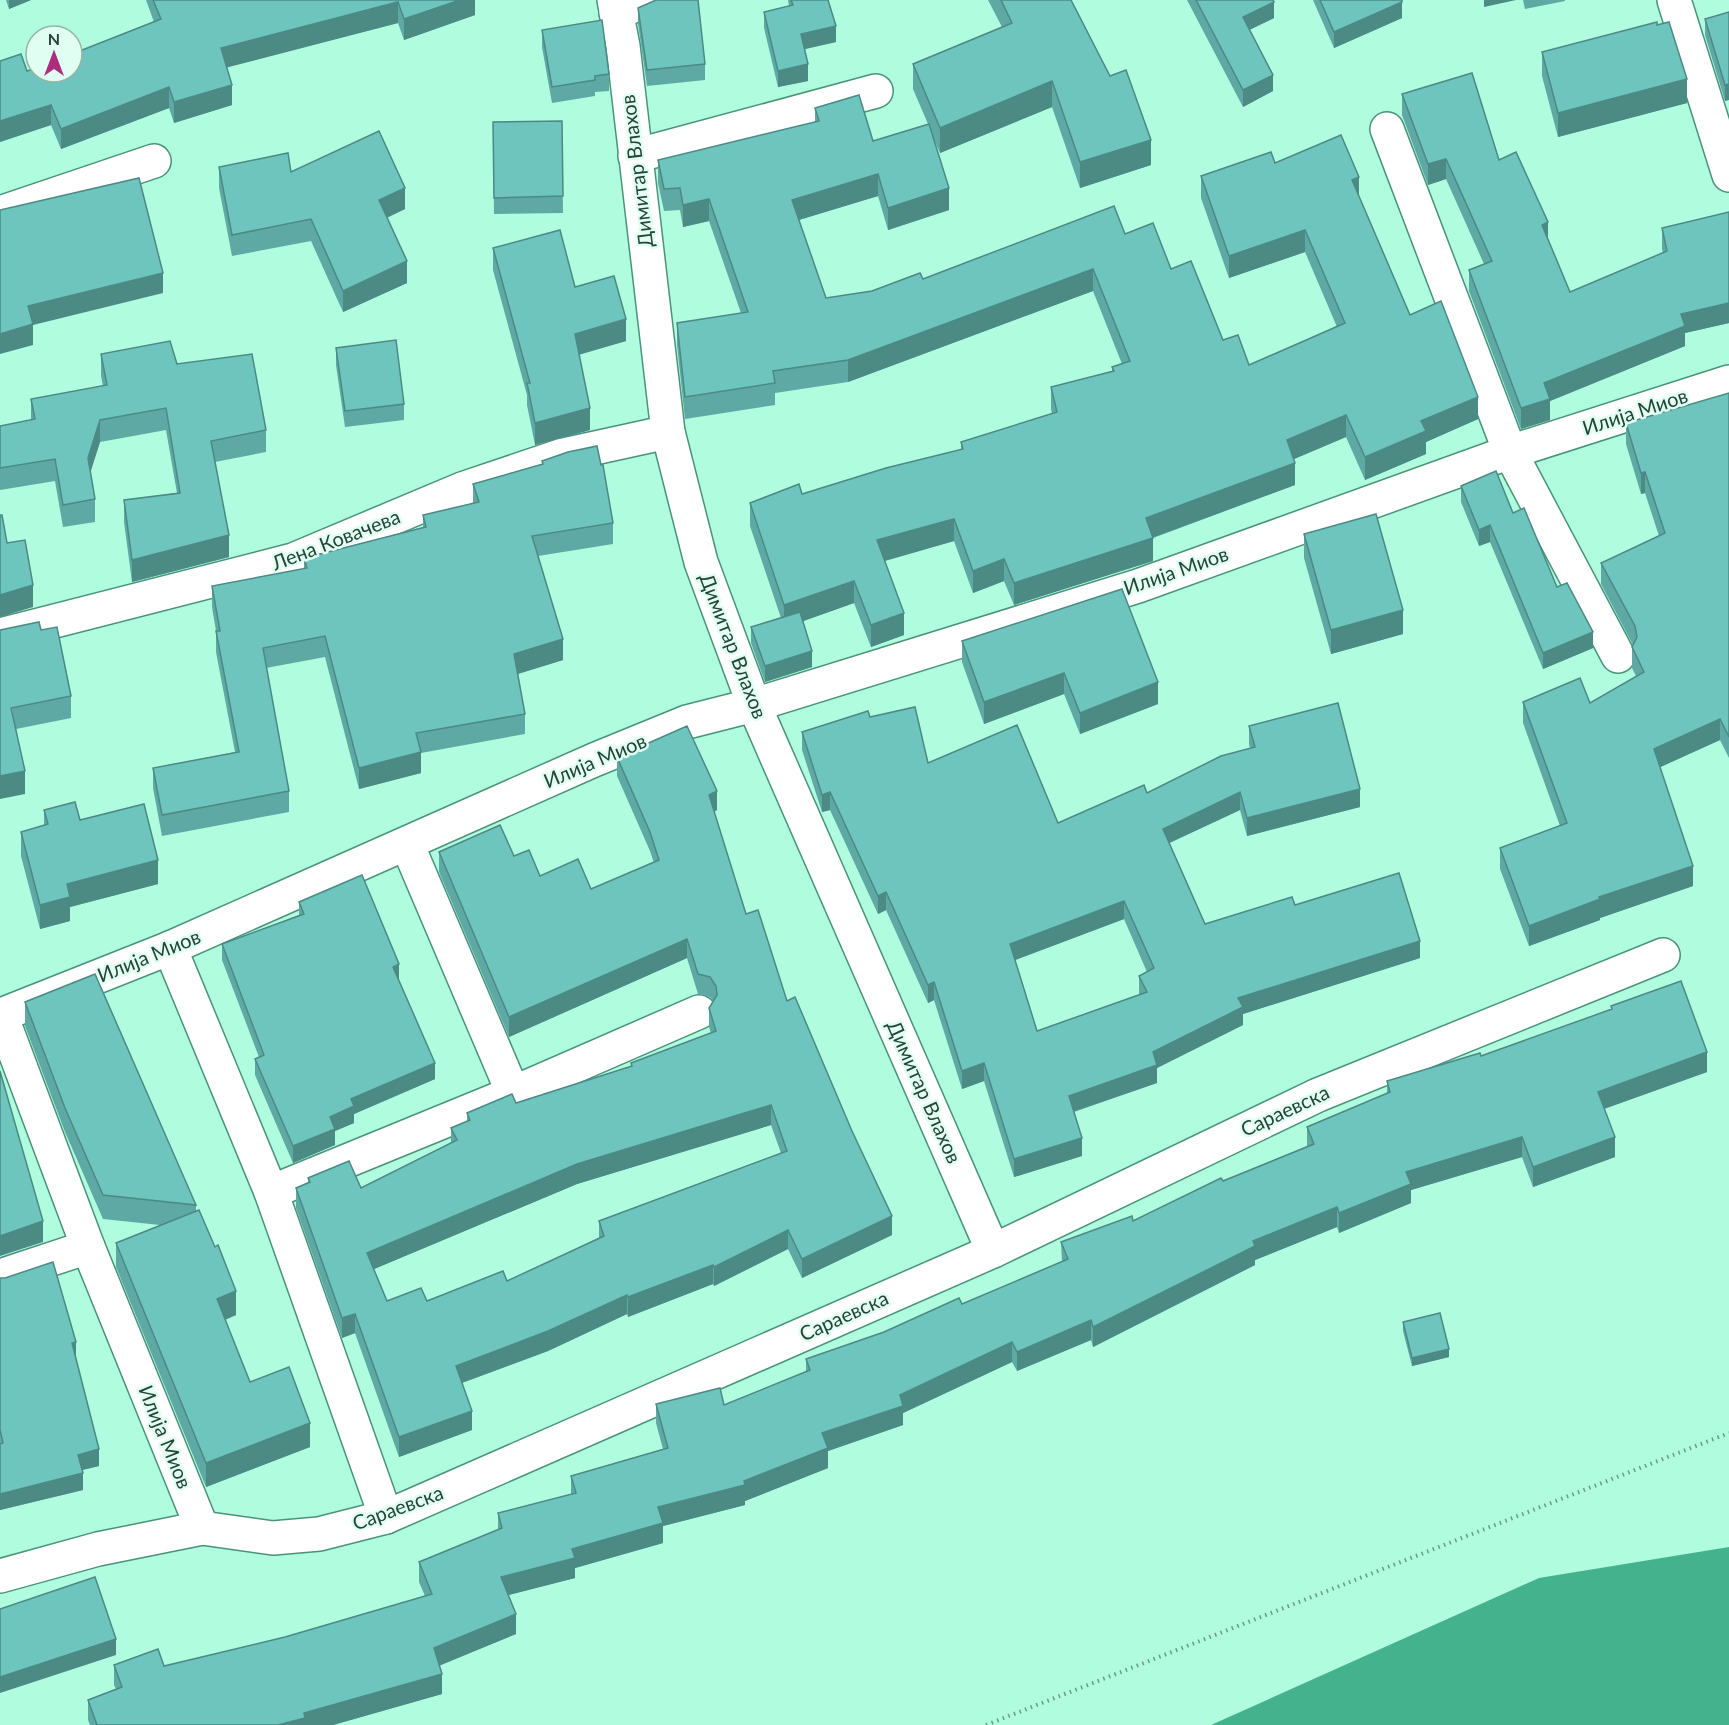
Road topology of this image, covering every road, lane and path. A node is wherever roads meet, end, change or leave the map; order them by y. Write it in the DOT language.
graph roads {
  1 [pos="648,0"];
  2 [pos="1674,0"];
  3 [pos="615,6"];
  4 [pos="876,91"];
  5 [pos="1387,129"];
  6 [pos="635,156"];
  7 [pos="154,161"];
  8 [pos="1729,175"];
  9 [pos="0,213"];
  10 [pos="1729,382"];
  11 [pos="668,432"];
  12 [pos="1510,452"];
  13 [pos="0,635"];
  14 [pos="1618,656"];
  15 [pos="754,705"];
  16 [pos="407,844"];
  17 [pos="170,948"];
  18 [pos="1663,954"];
  19 [pos="699,1012"];
  20 [pos="513,1093"];
  21 [pos="271,1192"];
  22 [pos="88,1247"];
  23 [pos="993,1251"];
  24 [pos="0,1276"];
  25 [pos="1729,1432"];
  26 [pos="386,1517"];
  27 [pos="202,1528"];
  28 [pos="0,1576"];
  29 [pos="986,1725"];
  1 -- 3 [label="street"];
  2 -- 8 [label="street"];
  3 -- 6 [label="street, Димитар Влахов"];
  4 -- 6 [label="street"];
  5 -- 12 [label="street"];
  6 -- 11 [label="street, Димитар Влахов"];
  7 -- 9 [label="street"];
  10 -- 12 [label="street, Илија Миов"];
  11 -- 13 [label="street, Лена Ковачева"];
  11 -- 15 [label="street, Димитар Влахов"];
  12 -- 14 [label="street"];
  12 -- 15 [label="street, Илија Миов"];
  15 -- 16 [label="street, Илија Миов"];
  15 -- 23 [label="street, Димитар Влахов"];
  16 -- 17 [label="street, Илија Миов"];
  16 -- 20 [label="street"];
  17 -- 21 [label="street"];
  17 -- 22 [label="street, Илија Миов"];
  18 -- 23 [label="street, Сараевска"];
  19 -- 20 [label="street"];
  20 -- 21 [label="street"];
  21 -- 26 [label="street"];
  22 -- 24 [label="street"];
  22 -- 27 [label="street, Илија Миов"];
  23 -- 26 [label="street, Сараевска"];
  25 -- 29 [label="path"];
  26 -- 27 [label="street, Сараевска"];
  27 -- 28 [label="street, Сараевска"];
}
